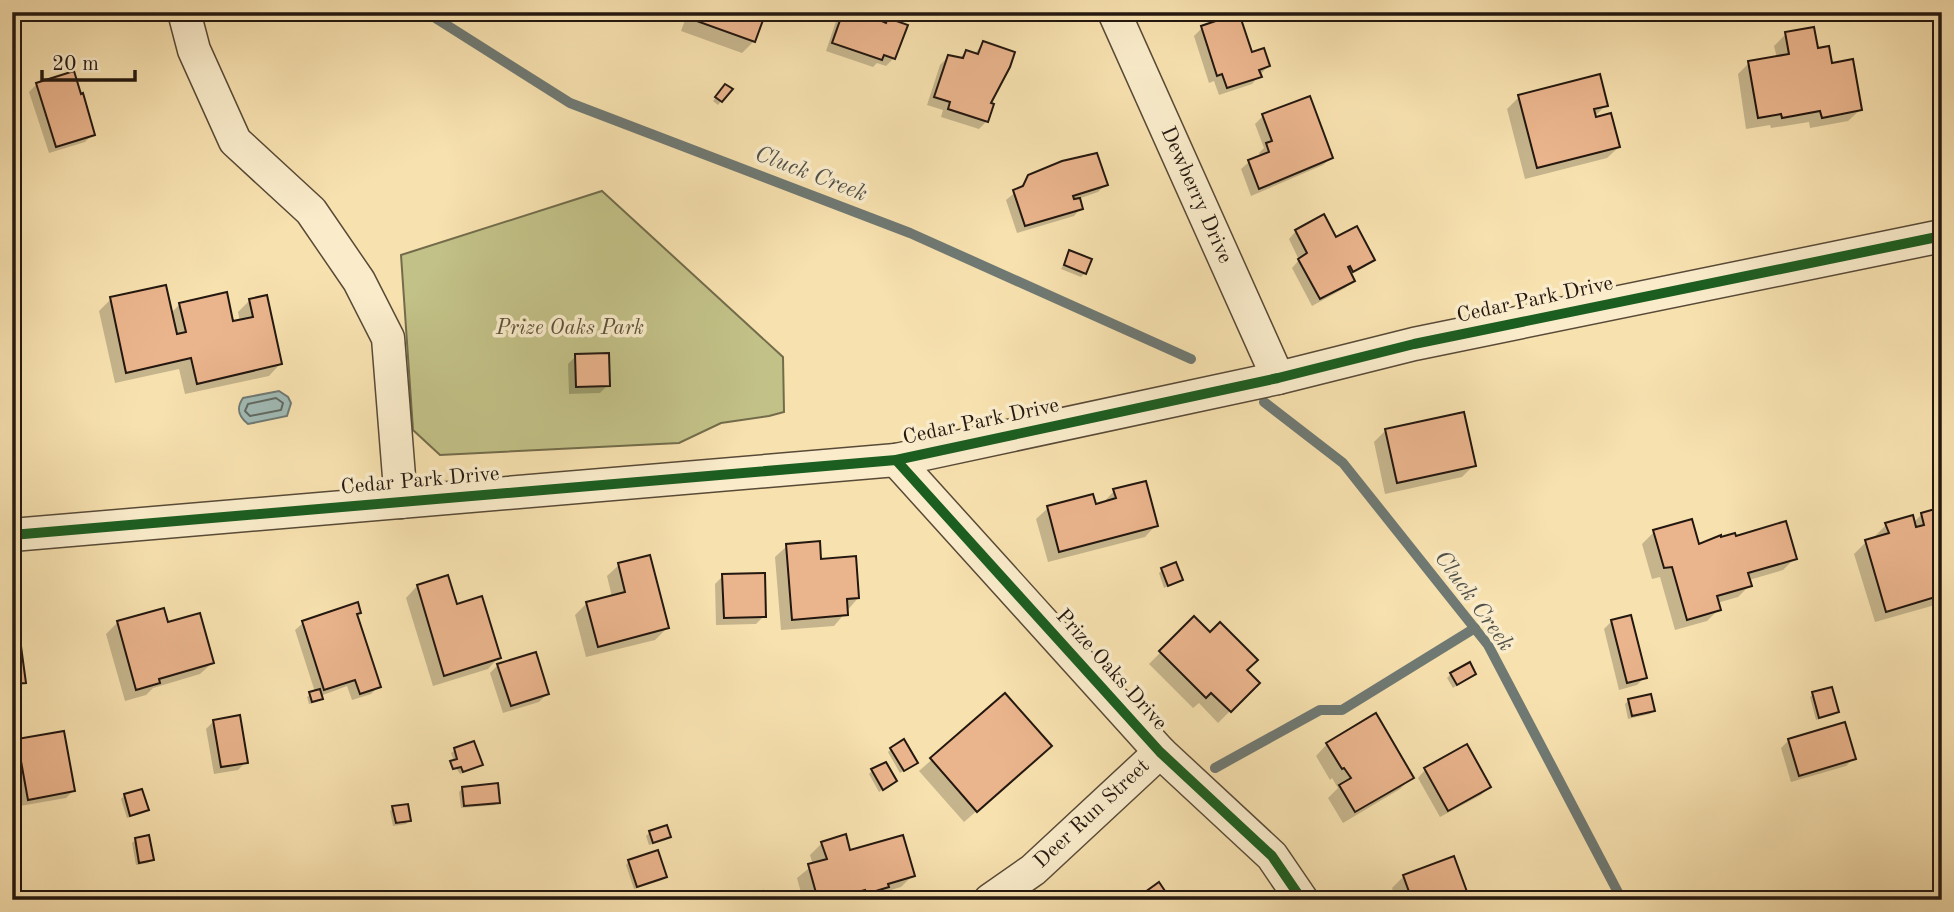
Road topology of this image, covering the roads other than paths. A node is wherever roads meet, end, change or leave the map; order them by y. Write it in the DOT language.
graph roads {
  1 [pos="184,12"];
  2 [pos="1112,13"];
  3 [pos="1942,236"];
  4 [pos="1278,378"];
  5 [pos="896,460"];
  6 [pos="401,502"];
  7 [pos="12,535"];
  8 [pos="1160,752"];
  9 [pos="990,900"];
  10 [pos="1302,900"];
  1 -- 6 [label="street"];
  2 -- 4 [label="street, Dewberry Drive"];
  3 -- 4 [label="street, Cedar Park Drive"];
  4 -- 5 [label="street, Cedar Park Drive"];
  5 -- 6 [label="street, Cedar Park Drive"];
  5 -- 8 [label="street, Prize Oaks Drive"];
  6 -- 7 [label="street, Cedar Park Drive"];
  8 -- 9 [label="street, Deer Run Street"];
  8 -- 10 [label="street, Prize Oaks Drive"];
}
